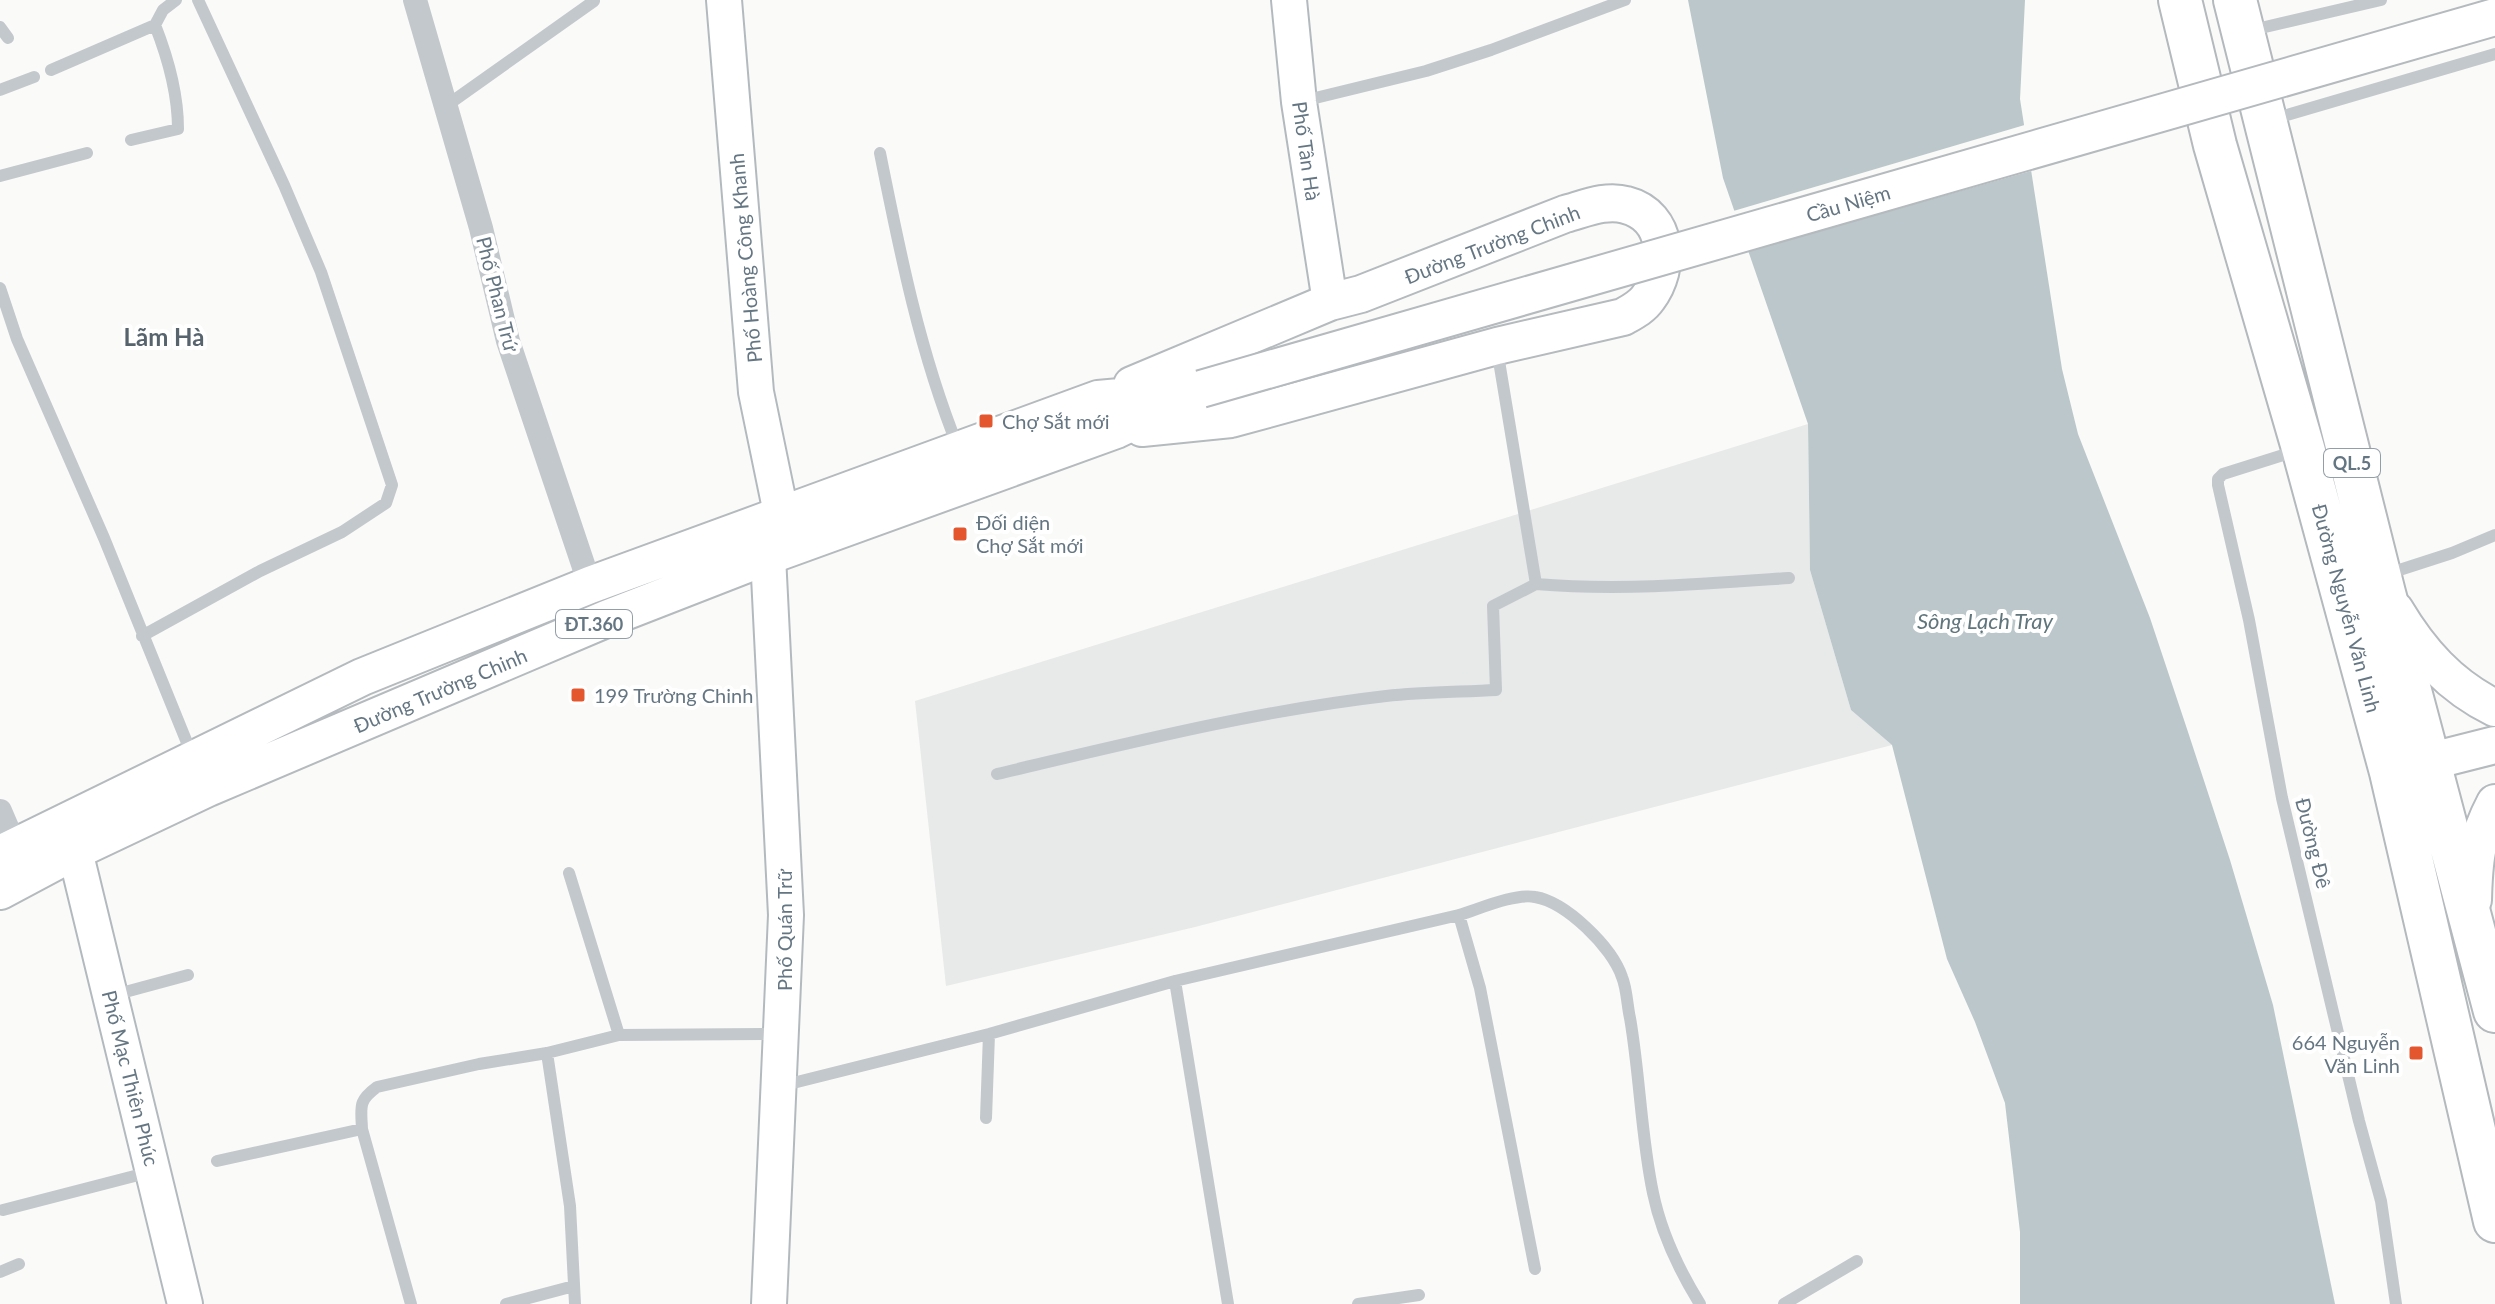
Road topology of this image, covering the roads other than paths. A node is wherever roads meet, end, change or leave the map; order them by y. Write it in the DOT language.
graph roads {
  1 [pos="176,0"];
  2 [pos="198,0"];
  3 [pos="415,0"];
  4 [pos="724,0"];
  5 [pos="1289,0"];
  6 [pos="1625,0"];
  7 [pos="2180,0"];
  8 [pos="2381,0"];
  9 [pos="594,1"];
  10 [pos="2240,16"];
  11 [pos="2495,17"];
  12 [pos="155,25"];
  13 [pos="2495,54"];
  14 [pos="51,70"];
  15 [pos="34,77"];
  16 [pos="0,90"];
  17 [pos="1299,102"];
  18 [pos="446,106"];
  19 [pos="2267,121"];
  20 [pos="131,140"];
  21 [pos="87,153"];
  22 [pos="880,153"];
  23 [pos="0,176"];
  24 [pos="0,288"];
  25 [pos="1330,302"];
  26 [pos="1497,346"];
  27 [pos="1201,389"];
  28 [pos="1098,399"];
  29 [pos="1116,430"];
  30 [pos="958,448"];
  31 [pos="2303,448"];
  32 [pos="781,513"];
  33 [pos="2495,535"];
  34 [pos="768,556"];
  35 [pos="1789,578"];
  36 [pos="1536,584"];
  37 [pos="590,585"];
  38 [pos="2382,585"];
  39 [pos="142,636"];
  40 [pos="2495,708"];
  41 [pos="2495,745"];
  42 [pos="193,758"];
  43 [pos="2410,767"];
  44 [pos="997,774"];
  45 [pos="2495,803"];
  46 [pos="0,811"];
  47 [pos="8,850"];
  48 [pos="75,851"];
  49 [pos="569,873"];
  50 [pos="0,891"];
  51 [pos="1459,915"];
  52 [pos="2478,924"];
  53 [pos="188,975"];
  54 [pos="1175,981"];
  55 [pos="111,996"];
  56 [pos="2495,1011"];
  57 [pos="783,1034"];
  58 [pos="989,1034"];
  59 [pos="619,1035"];
  60 [pos="547,1053"];
  61 [pos="778,1087"];
  62 [pos="986,1118"];
  63 [pos="362,1129"];
  64 [pos="217,1161"];
  65 [pos="153,1172"];
  66 [pos="3,1210"];
  67 [pos="2495,1221"];
  68 [pos="1857,1261"];
  69 [pos="19,1264"];
  70 [pos="1535,1269"];
  71 [pos="0,1272"];
  72 [pos="574,1286"];
  73 [pos="1419,1295"];
  74 [pos="185,1304"];
  75 [pos="411,1304"];
  76 [pos="506,1304"];
  77 [pos="575,1304"];
  78 [pos="769,1304"];
  79 [pos="1228,1304"];
  80 [pos="1358,1304"];
  81 [pos="1700,1304"];
  82 [pos="1784,1304"];
  83 [pos="2396,1304"];
  1 -- 12 [label="lane"];
  2 -- 39 [label="lane"];
  3 -- 18 [label="street, Phố Phan Trứ"];
  4 -- 32 [label="street, Phố Hoàng Công Khanh"];
  5 -- 17 [label="street, Phố Tân Hà"];
  6 -- 17 [label="lane"];
  7 -- 31 [label="highway, Đường Nguyễn Văn Linh / QL.5"];
  8 -- 10 [label="lane"];
  9 -- 18 [label="lane"];
  10 -- 19 [label="highway, Đường Nguyễn Văn Linh / QL.5"];
  11 -- 27 [label="main road, Cầu Niệm, bridge"];
  12 -- 14 [label="lane"];
  12 -- 20 [label="lane"];
  13 -- 19 [label="lane"];
  15 -- 16 [label="lane"];
  17 -- 25 [label="street, Phố Tân Hà"];
  18 -- 37 [label="street, Phố Phan Trứ"];
  19 -- 38 [label="highway, Đường Nguyễn Văn Linh / QL.5"];
  21 -- 23 [label="lane"];
  22 -- 30 [label="lane"];
  24 -- 39 [label="lane"];
  25 -- 26 [label="main road, Đường Trường Chinh"];
  25 -- 28 [label="main road, Đường Trường Chinh"];
  26 -- 29 [label="main road, Đường Trường Chinh"];
  26 -- 36 [label="lane"];
  27 -- 28 [label="main road, Đường Trường Chinh / ĐT.360"];
  27 -- 29 [label="main road, Đường Trường Chinh / ĐT.360"];
  28 -- 30 [label="main road, Đường Trường Chinh / ĐT.360"];
  29 -- 34 [label="main road, Đường Trường Chinh / ĐT.360"];
  30 -- 32 [label="main road, Đường Trường Chinh / ĐT.360"];
  31 -- 43 [label="highway, Đường Nguyễn Văn Linh / QL.5"];
  31 -- 83 [label="lane, Đường Đê"];
  32 -- 37 [label="main road, Đường Trường Chinh / ĐT.360"];
  33 -- 38 [label="lane"];
  34 -- 48 [label="main road, Đường Trường Chinh / ĐT.360"];
  34 -- 57 [label="street, Phố Quán Trữ"];
  35 -- 36 [label="lane"];
  36 -- 44 [label="lane"];
  37 -- 42 [label="main road, Đường Trường Chinh / ĐT.360"];
  38 -- 40 [label="main road"];
  38 -- 43 [label="highway, Đường Nguyễn Văn Linh / QL.5"];
  39 -- 42 [label="lane"];
  41 -- 43 [label="main road"];
  42 -- 47 [label="main road, Đường Trường Chinh / ĐT.360"];
  43 -- 52 [label="highway, Đường Nguyễn Văn Linh / QL.5"];
  43 -- 67 [label="highway, Đường Nguyễn Văn Linh / QL.5"];
  45 -- 52 [label="main road"];
  46 -- 47 [label="street"];
  48 -- 50 [label="main road, Đường Trường Chinh / ĐT.360"];
  48 -- 55 [label="street, Phố Mạc Thiên Phúc"];
  49 -- 59 [label="lane"];
  51 -- 54 [label="lane"];
  51 -- 70 [label="lane"];
  51 -- 81 [label="lane"];
  52 -- 56 [label="highway, Đường Nguyễn Văn Linh / QL.5"];
  53 -- 55 [label="lane"];
  54 -- 58 [label="lane"];
  54 -- 79 [label="lane"];
  55 -- 65 [label="street, Phố Mạc Thiên Phúc"];
  57 -- 59 [label="lane"];
  57 -- 61 [label="street, Phố Quán Trữ"];
  58 -- 61 [label="lane"];
  58 -- 62 [label="lane"];
  59 -- 60 [label="lane"];
  60 -- 63 [label="lane"];
  60 -- 72 [label="lane"];
  61 -- 78 [label="street, Phố Quán Trữ"];
  63 -- 64 [label="lane"];
  63 -- 75 [label="lane"];
  65 -- 66 [label="lane"];
  65 -- 74 [label="street, Phố Mạc Thiên Phúc"];
  68 -- 82 [label="lane"];
  69 -- 71 [label="lane"];
  72 -- 76 [label="lane"];
  72 -- 77 [label="lane"];
  73 -- 80 [label="lane"];
}
